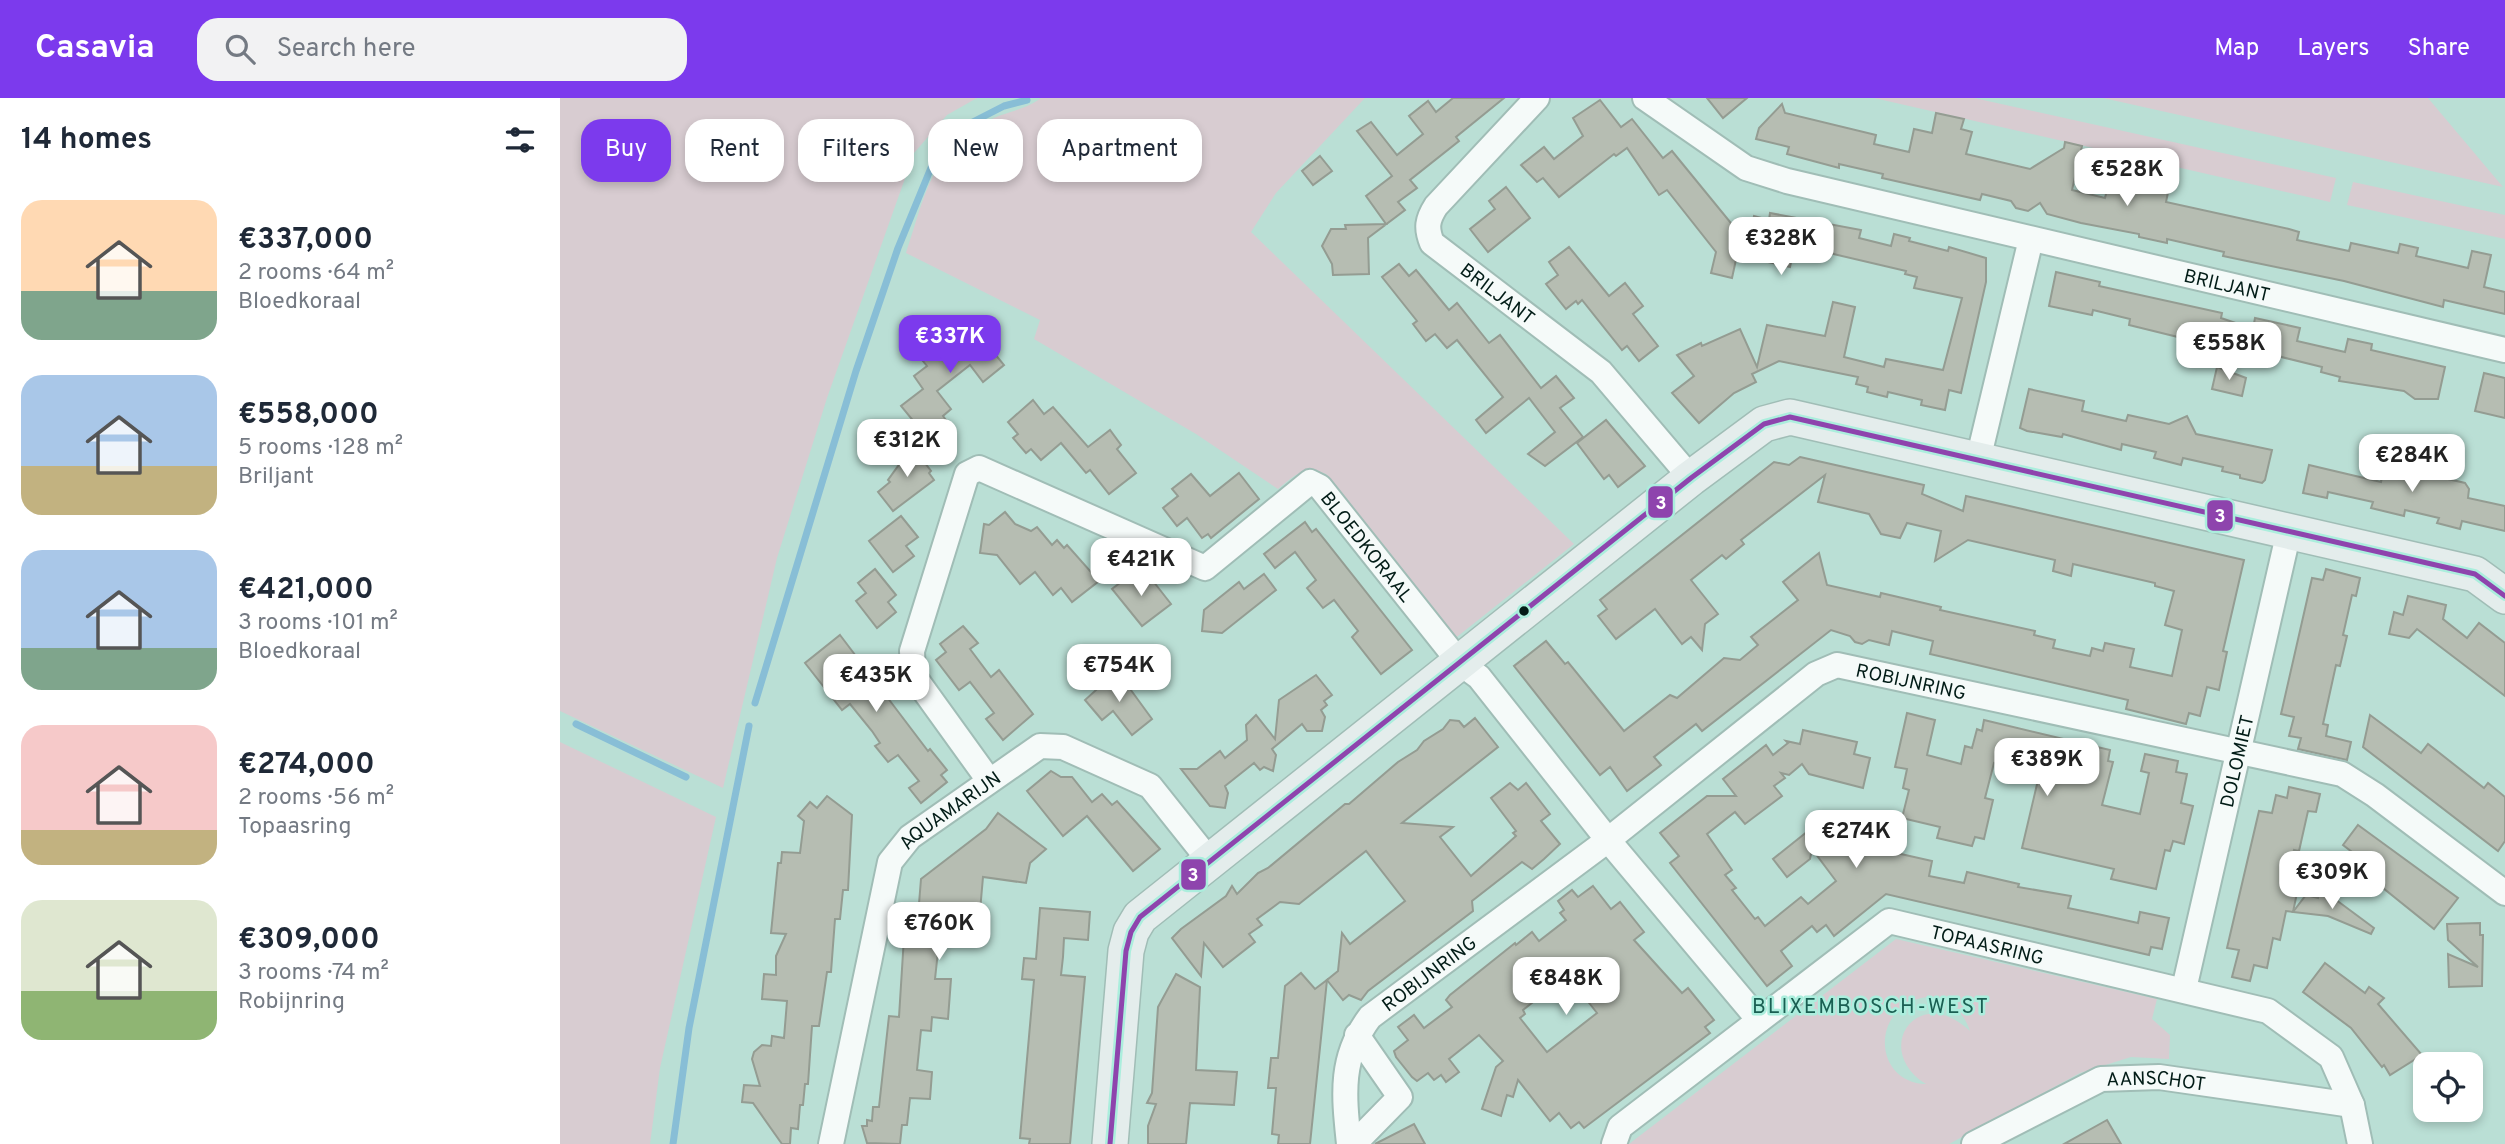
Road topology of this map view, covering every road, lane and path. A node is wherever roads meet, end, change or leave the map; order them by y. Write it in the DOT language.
graph roads {
  1 [pos="1537,98"];
  2 [pos="1645,98"];
  3 [pos="2031,239"];
  4 [pos="2505,350"];
  5 [pos="1978,460"];
  6 [pos="1691,478"];
  7 [pos="2289,531"];
  8 [pos="2505,596"];
  9 [pos="1460,663"];
  10 [pos="2240,752"];
  11 [pos="988,779"];
  12 [pos="1608,840"];
  13 [pos="1209,860"];
  14 [pos="2505,893"];
  15 [pos="2184,989"];
  16 [pos="1759,1020"];
  17 [pos="1357,1035"];
  18 [pos="2352,1105"];
  19 [pos="831,1144"];
  20 [pos="1110,1144"];
  21 [pos="1352,1144"];
  22 [pos="1614,1144"];
  23 [pos="1973,1144"];
  24 [pos="2360,1144"];
  1 -- 6 [label="street, BRILJANT"];
  2 -- 3 [label="street, BRILJANT"];
  3 -- 4 [label="street, BRILJANT"];
  3 -- 5 [label="street"];
  5 -- 6 [label="street"];
  5 -- 7 [label="street"];
  6 -- 9 [label="street"];
  7 -- 8 [label="street"];
  7 -- 10 [label="street, DOLOMIET"];
  9 -- 11 [label="street, BLOEDKORAAL"];
  9 -- 12 [label="street"];
  9 -- 13 [label="street"];
  10 -- 12 [label="street, ROBIJNRING"];
  10 -- 14 [label="street, ROBIJNRING"];
  10 -- 15 [label="street, DOLOMIET"];
  11 -- 13 [label="street, AQUAMARIJN"];
  11 -- 19 [label="street, AQUAMARIJN"];
  12 -- 16 [label="street"];
  12 -- 17 [label="street, ROBIJNRING"];
  13 -- 20 [label="street"];
  15 -- 16 [label="street, TOPAASRING"];
  15 -- 18 [label="street, TOPAASRING"];
  16 -- 22 [label="street, TOPAASRING"];
  17 -- 21 [label="street, ROBIJNRING"];
  17 -- 21 [label="street, ROBIJNRING"];
  18 -- 23 [label="street, AANSCHOT"];
  18 -- 24 [label="street, TOPAASRING"];
}
